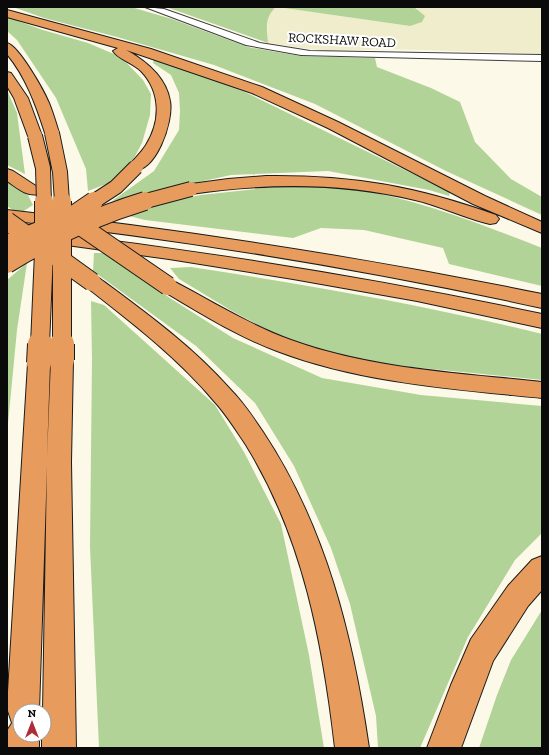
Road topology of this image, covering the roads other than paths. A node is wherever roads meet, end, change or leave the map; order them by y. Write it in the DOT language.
graph roads {
  1 [pos="149,7"];
  2 [pos="7,12"];
  3 [pos="91,38"];
  4 [pos="7,47"];
  5 [pos="542,58"];
  6 [pos="7,76"];
  7 [pos="44,135"];
  8 [pos="7,174"];
  9 [pos="7,215"];
  10 [pos="7,221"];
  11 [pos="542,228"];
  12 [pos="7,232"];
  13 [pos="542,240"];
  14 [pos="7,244"];
  15 [pos="7,264"];
  16 [pos="542,301"];
  17 [pos="542,321"];
  18 [pos="50,362"];
  19 [pos="542,390"];
  20 [pos="542,569"];
  21 [pos="24,703"];
  22 [pos="59,748"];
  23 [pos="352,748"];
  24 [pos="444,748"];
  1 -- 5 [label="street, ROCKSHAW ROAD"];
  2 -- 3 [label="highway"];
  3 -- 11 [label="highway"];
  3 -- 14 [label="highway, bridge"];
  4 -- 7 [label="highway"];
  6 -- 7 [label="highway"];
  7 -- 18 [label="highway, bridge"];
  7 -- 18 [label="highway, bridge"];
  8 -- 19 [label="highway, bridge"];
  9 -- 16 [label="highway"];
  10 -- 23 [label="highway, bridge"];
  12 -- 17 [label="highway"];
  13 -- 15 [label="highway, bridge"];
  18 -- 21 [label="highway"];
  18 -- 22 [label="highway"];
  20 -- 24 [label="highway"];
}
